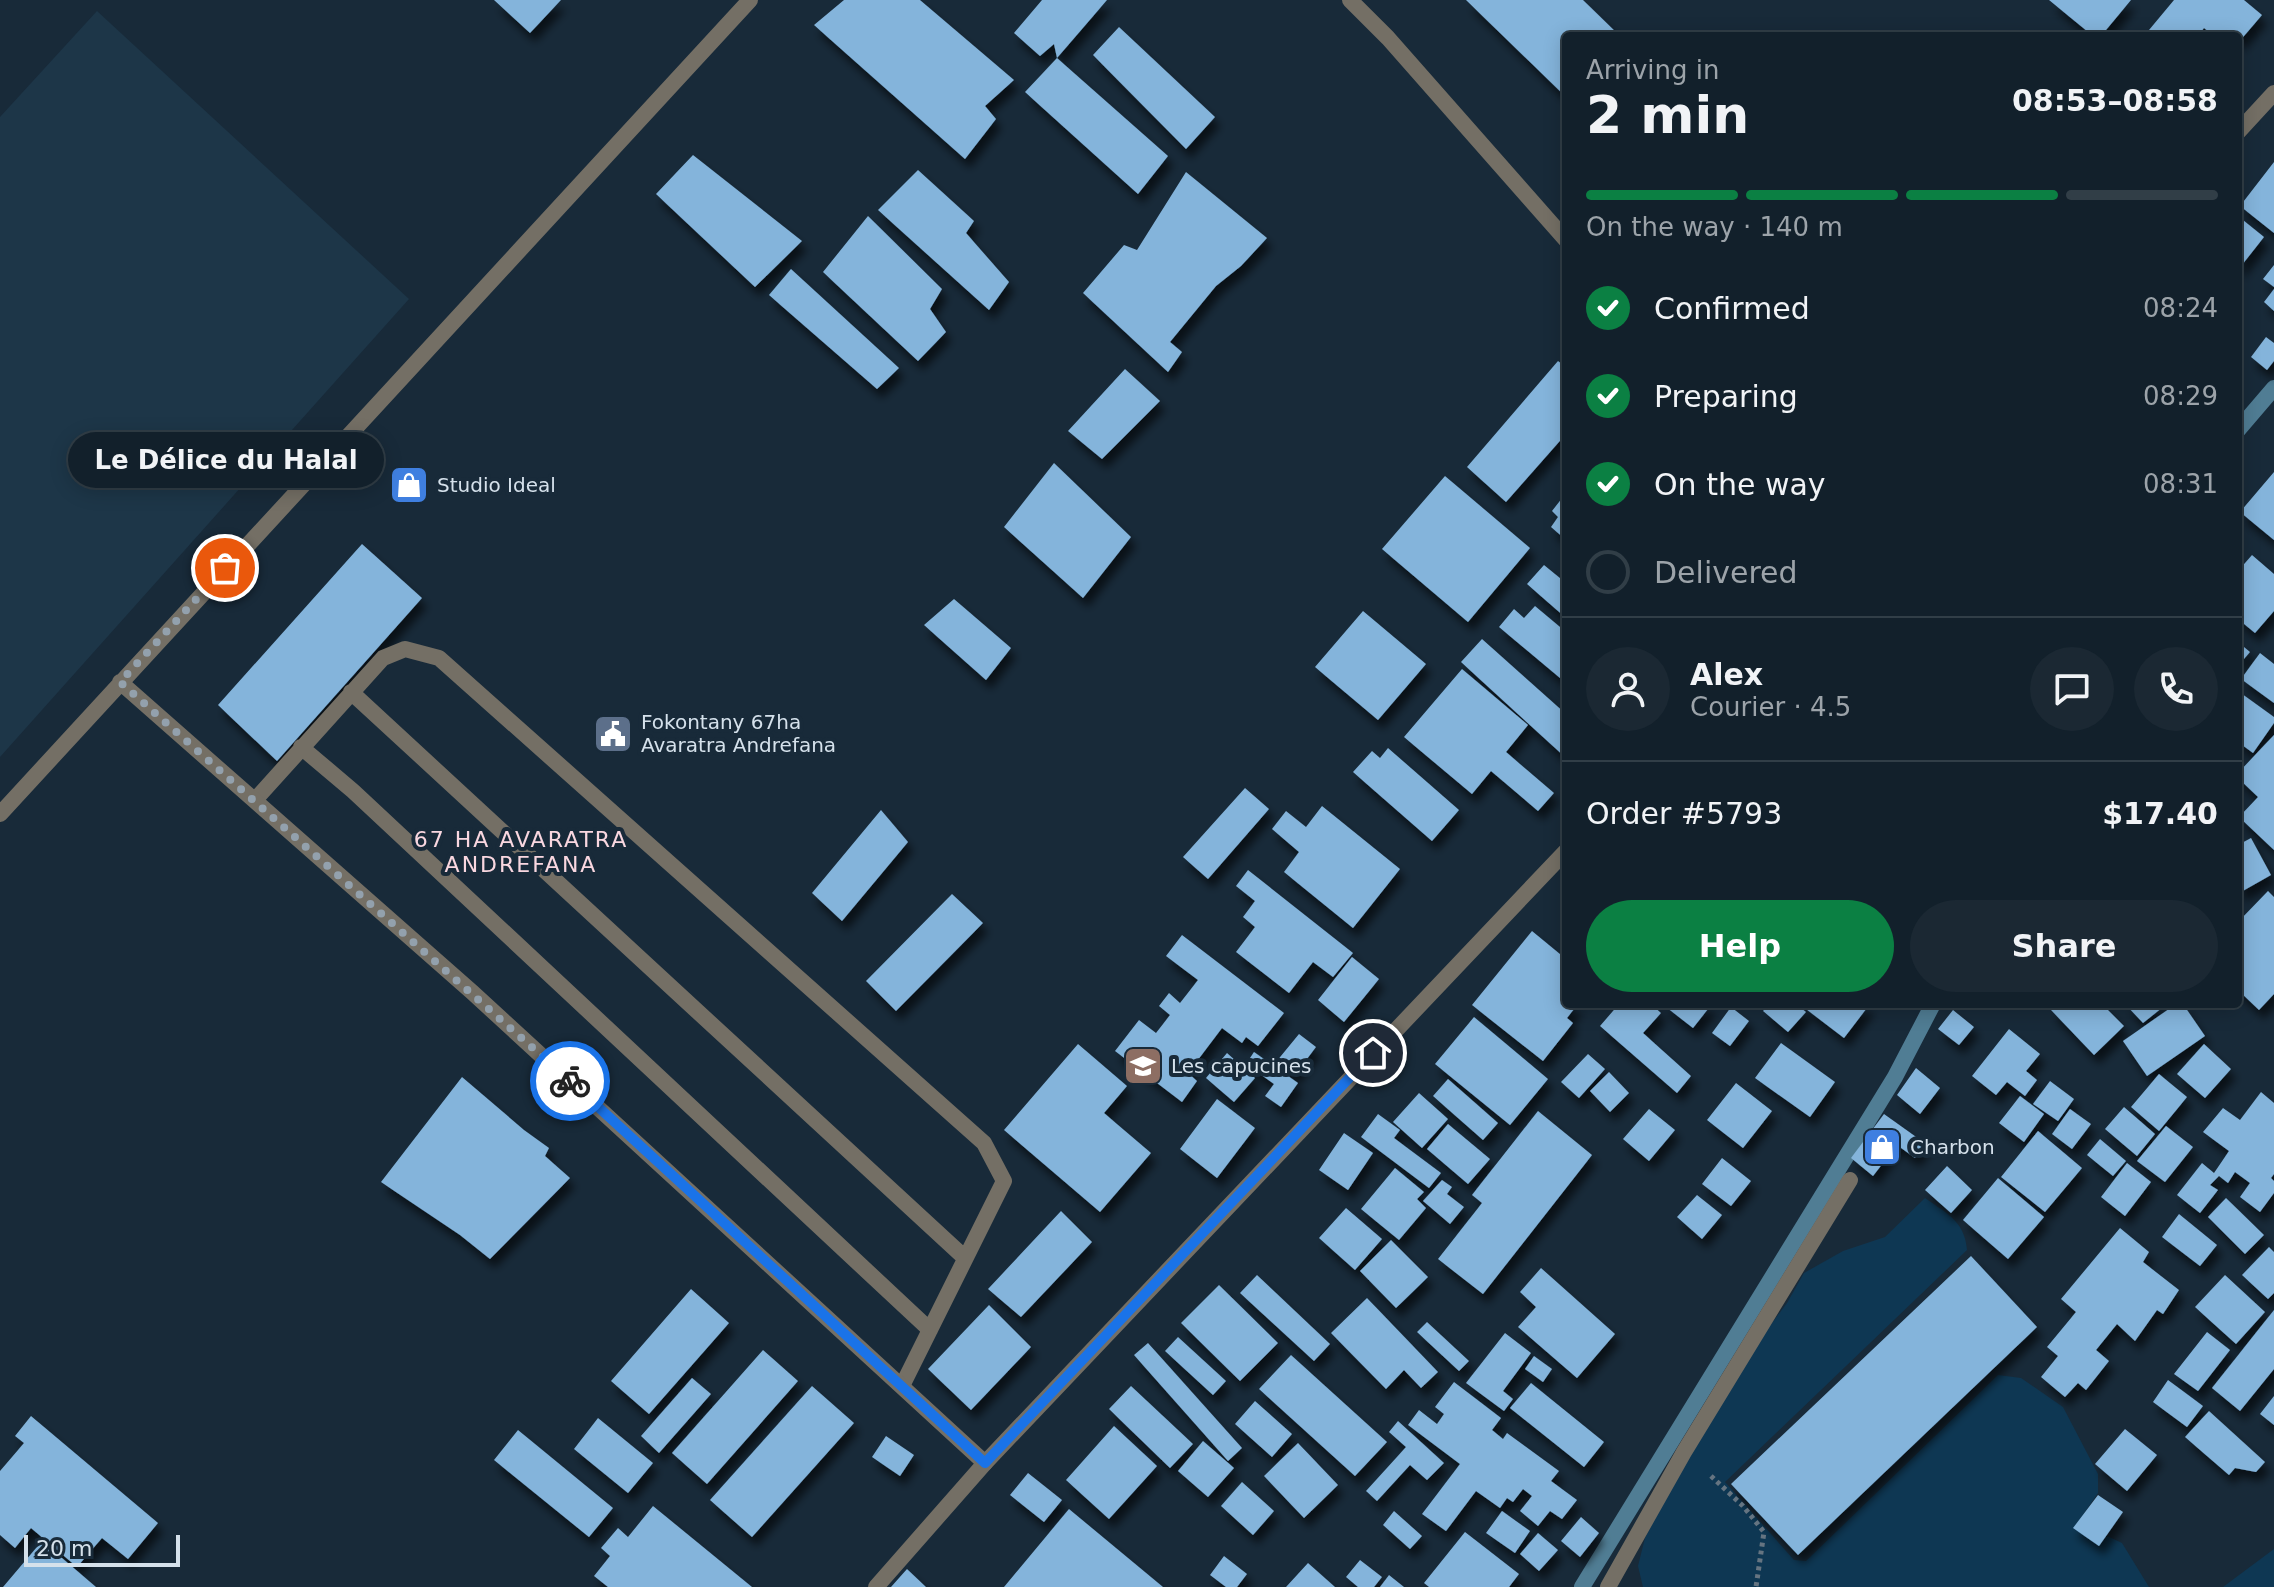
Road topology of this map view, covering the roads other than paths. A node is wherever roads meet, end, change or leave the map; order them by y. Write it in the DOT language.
graph roads {
  1 [pos="750,0"];
  2 [pos="1350,0"];
  3 [pos="2274,93"];
  4 [pos="2242,128"];
  5 [pos="1562,235"];
  6 [pos="120,682"];
  7 [pos="351,692"];
  8 [pos="301,747"];
  9 [pos="255,800"];
  10 [pos="0,814"];
  11 [pos="1562,855"];
  12 [pos="1850,1180"];
  13 [pos="965,1258"];
  14 [pos="930,1330"];
  15 [pos="902,1386"];
  16 [pos="985,1463"];
  17 [pos="876,1587"];
  18 [pos="1608,1587"];
  1 -- 6 [label="street"];
  2 -- 5 [label="street"];
  3 -- 4 [label="street"];
  6 -- 9 [label="street"];
  6 -- 10 [label="street"];
  7 -- 8 [label="street"];
  7 -- 13 [label="street"];
  7 -- 13 [label="street"];
  8 -- 9 [label="street"];
  8 -- 14 [label="street"];
  9 -- 15 [label="street"];
  11 -- 16 [label="street"];
  12 -- 18 [label="street"];
  13 -- 14 [label="street"];
  14 -- 15 [label="street"];
  15 -- 16 [label="street"];
  16 -- 17 [label="street"];
}
